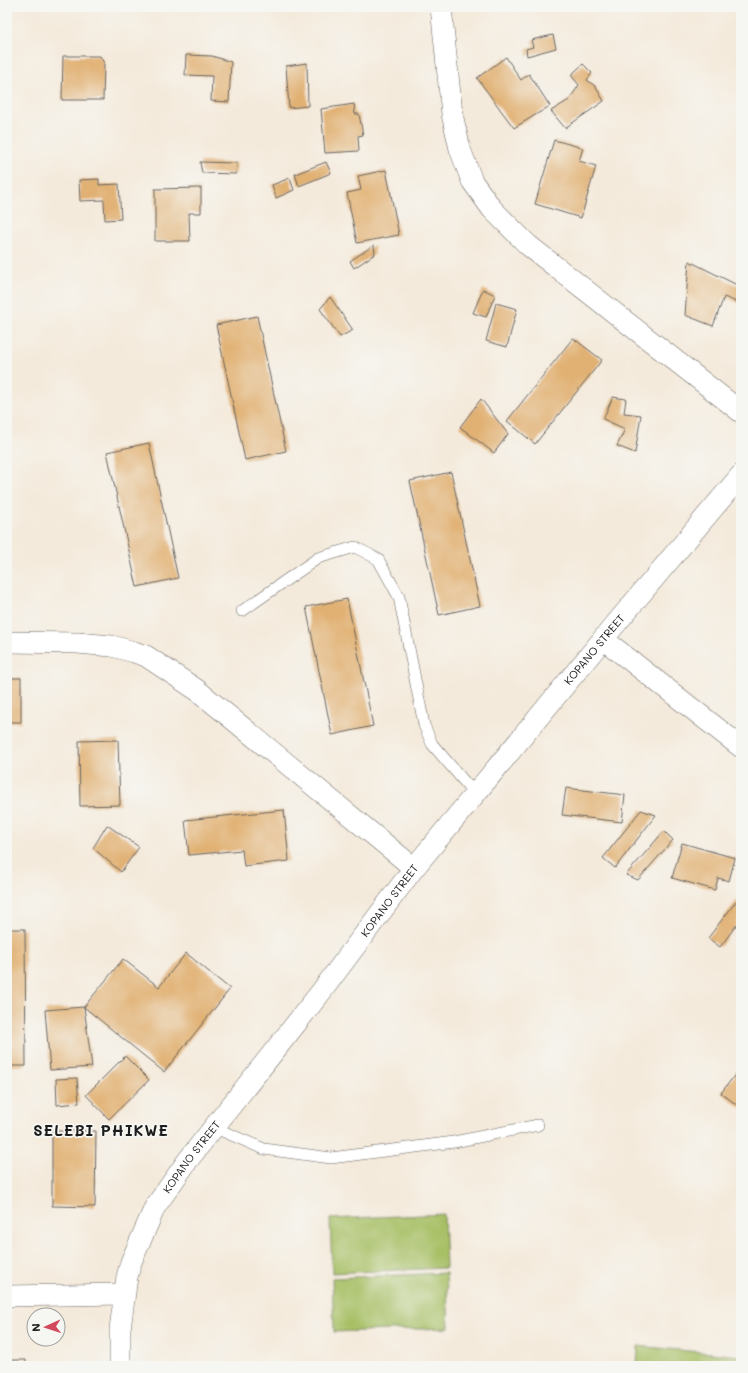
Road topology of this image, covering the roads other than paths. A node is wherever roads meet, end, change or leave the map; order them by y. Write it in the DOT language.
graph roads {
  1 [pos="441,7"];
  2 [pos="741,412"];
  3 [pos="741,475"];
  4 [pos="242,611"];
  5 [pos="603,639"];
  6 [pos="7,642"];
  7 [pos="741,747"];
  8 [pos="475,794"];
  9 [pos="414,868"];
  10 [pos="538,1125"];
  11 [pos="213,1127"];
  12 [pos="123,1294"];
  13 [pos="7,1296"];
  14 [pos="120,1366"];
  1 -- 2 [label="street"];
  3 -- 5 [label="street, KOPANO STREET"];
  4 -- 8 [label="lane"];
  5 -- 7 [label="street"];
  5 -- 8 [label="street, KOPANO STREET"];
  6 -- 9 [label="street"];
  8 -- 9 [label="street, KOPANO STREET"];
  9 -- 11 [label="street, KOPANO STREET"];
  10 -- 11 [label="lane"];
  11 -- 12 [label="street, KOPANO STREET"];
  12 -- 13 [label="street"];
  12 -- 14 [label="street, KOPANO STREET"];
}
